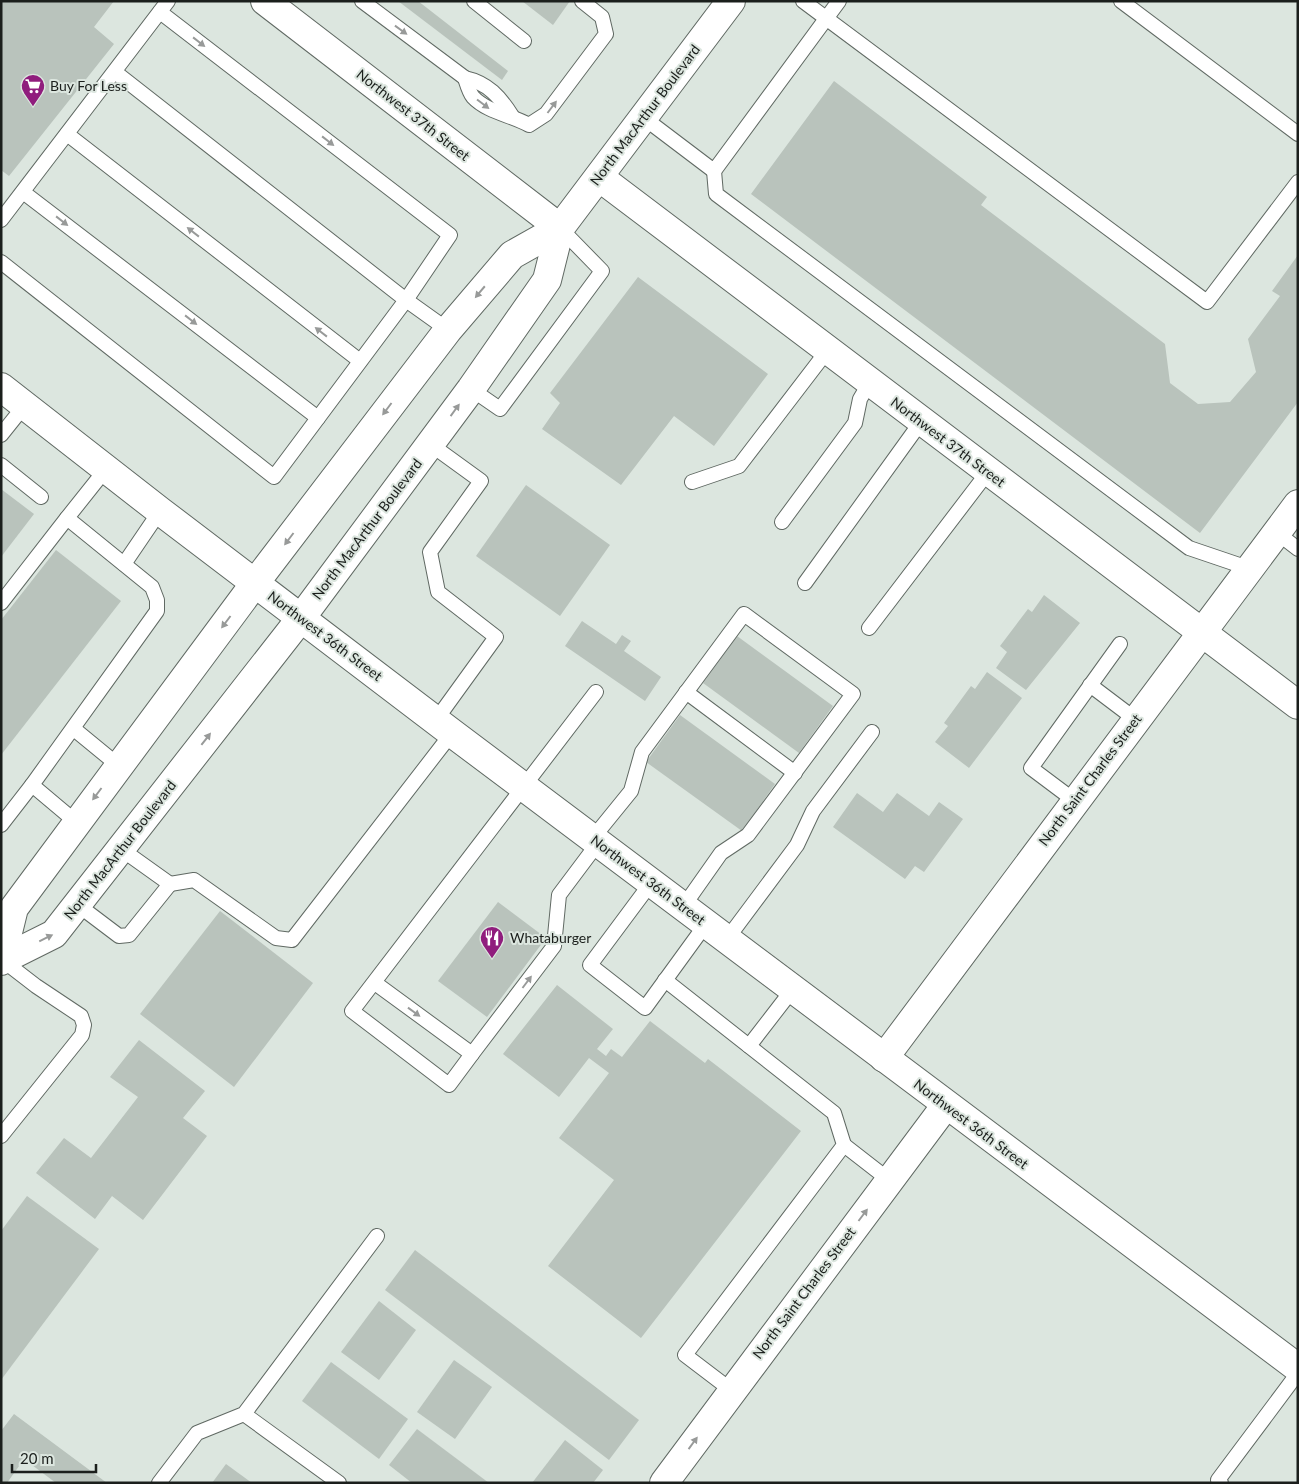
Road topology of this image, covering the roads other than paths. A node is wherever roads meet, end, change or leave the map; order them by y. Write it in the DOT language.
graph roads {
  1 [pos="265,1"];
  2 [pos="362,1"];
  3 [pos="474,1"];
  4 [pos="582,1"];
  5 [pos="731,1"];
  6 [pos="803,1"];
  7 [pos="839,1"];
  8 [pos="1121,1"];
  9 [pos="164,7"];
  10 [pos="826,18"];
  11 [pos="524,41"];
  12 [pos="115,72"];
  13 [pos="644,118"];
  14 [pos="66,134"];
  15 [pos="1298,134"];
  16 [pos="714,171"];
  17 [pos="599,177"];
  18 [pos="1298,182"];
  19 [pos="23,192"];
  20 [pos="1,220"];
  21 [pos="560,228"];
  22 [pos="1,262"];
  23 [pos="406,300"];
  24 [pos="448,330"];
  25 [pos="828,351"];
  26 [pos="360,361"];
  27 [pos="870,382"];
  28 [pos="1,387"];
  29 [pos="471,389"];
  30 [pos="25,405"];
  31 [pos="318,418"];
  32 [pos="921,422"];
  33 [pos="1,435"];
  34 [pos="430,444"];
  35 [pos="1,465"];
  36 [pos="106,468"];
  37 [pos="988,472"];
  38 [pos="692,482"];
  39 [pos="41,497"];
  40 [pos="1298,504"];
  41 [pos="160,511"];
  42 [pos="67,518"];
  43 [pos="782,522"];
  44 [pos="1276,532"];
  45 [pos="1298,549"];
  46 [pos="124,564"];
  47 [pos="1248,568"];
  48 [pos="255,583"];
  49 [pos="805,583"];
  50 [pos="1,603"];
  51 [pos="301,618"];
  52 [pos="870,628"];
  53 [pos="1200,632"];
  54 [pos="1120,644"];
  55 [pos="1090,686"];
  56 [pos="596,692"];
  57 [pos="686,692"];
  58 [pos="1298,705"];
  59 [pos="1136,720"];
  60 [pos="444,727"];
  61 [pos="74,729"];
  62 [pos="872,732"];
  63 [pos="119,766"];
  64 [pos="795,773"];
  65 [pos="32,785"];
  66 [pos="524,787"];
  67 [pos="1075,801"];
  68 [pos="76,822"];
  69 [pos="1,825"];
  70 [pos="595,841"];
  71 [pos="122,849"];
  72 [pos="651,883"];
  73 [pos="170,884"];
  74 [pos="7,904"];
  75 [pos="78,905"];
  76 [pos="683,907"];
  77 [pos="716,932"];
  78 [pos="2,960"];
  79 [pos="666,980"];
  80 [pos="375,983"];
  81 [pos="793,989"];
  82 [pos="748,1046"];
  83 [pos="472,1054"];
  84 [pos="884,1058"];
  85 [pos="946,1105"];
  86 [pos="1,1136"];
  87 [pos="844,1145"];
  88 [pos="889,1180"];
  89 [pos="377,1236"];
  90 [pos="1298,1368"];
  91 [pos="1298,1373"];
  92 [pos="731,1390"];
  93 [pos="244,1414"];
  94 [pos="159,1483"];
  95 [pos="339,1483"];
  96 [pos="664,1483"];
  97 [pos="1222,1483"];
  1 -- 21 [label="main road, Northwest 37th Street"];
  2 -- 4 [label="lane, one-way"];
  3 -- 11 [label="lane"];
  5 -- 13 [label="main road, North MacArthur Boulevard"];
  6 -- 10 [label="lane"];
  7 -- 10 [label="lane"];
  8 -- 15 [label="lane"];
  9 -- 12 [label="lane"];
  9 -- 23 [label="lane, one-way"];
  10 -- 16 [label="lane"];
  10 -- 18 [label="lane"];
  12 -- 14 [label="lane"];
  12 -- 23 [label="lane"];
  13 -- 16 [label="lane"];
  13 -- 17 [label="main road, North MacArthur Boulevard"];
  14 -- 19 [label="lane"];
  26 -- 14 [label="lane, one-way"];
  16 -- 47 [label="lane"];
  17 -- 21 [label="main road, North MacArthur Boulevard"];
  17 -- 25 [label="main road, Northwest 37th Street"];
  19 -- 20 [label="lane"];
  19 -- 31 [label="lane, one-way"];
  21 -- 24 [label="main road, North MacArthur Boulevard, one-way"];
  21 -- 29 [label="main road, North MacArthur Boulevard"];
  21 -- 29 [label="lane"];
  22 -- 31 [label="lane"];
  23 -- 24 [label="lane"];
  23 -- 26 [label="lane"];
  24 -- 48 [label="main road, North MacArthur Boulevard, one-way"];
  25 -- 27 [label="main road, Northwest 37th Street"];
  25 -- 38 [label="lane"];
  26 -- 31 [label="lane"];
  27 -- 32 [label="main road, Northwest 37th Street"];
  27 -- 43 [label="lane"];
  28 -- 30 [label="main road, Northwest 36th Street"];
  34 -- 29 [label="main road, North MacArthur Boulevard, one-way"];
  30 -- 33 [label="lane"];
  30 -- 36 [label="main road, Northwest 36th Street"];
  32 -- 37 [label="main road, Northwest 37th Street"];
  32 -- 49 [label="lane"];
  34 -- 51 [label="main road, North MacArthur Boulevard"];
  34 -- 60 [label="lane"];
  35 -- 39 [label="lane"];
  36 -- 41 [label="main road, Northwest 36th Street"];
  36 -- 42 [label="lane"];
  37 -- 52 [label="lane"];
  37 -- 53 [label="main road, Northwest 37th Street"];
  40 -- 44 [label="main road, North Saint Charles Street"];
  41 -- 46 [label="lane"];
  41 -- 48 [label="main road, Northwest 36th Street"];
  42 -- 46 [label="lane"];
  42 -- 50 [label="lane"];
  44 -- 45 [label="lane"];
  44 -- 47 [label="main road, North Saint Charles Street"];
  46 -- 61 [label="lane"];
  47 -- 53 [label="main road, North Saint Charles Street"];
  48 -- 51 [label="main road, Northwest 36th Street"];
  48 -- 63 [label="main road, North MacArthur Boulevard, one-way"];
  51 -- 60 [label="main road, Northwest 36th Street"];
  71 -- 51 [label="main road, North MacArthur Boulevard, one-way"];
  53 -- 58 [label="main road, Northwest 37th Street"];
  53 -- 59 [label="main road, North Saint Charles Street"];
  54 -- 55 [label="lane"];
  55 -- 59 [label="lane"];
  55 -- 67 [label="lane"];
  56 -- 66 [label="lane"];
  57 -- 64 [label="lane"];
  57 -- 64 [label="lane"];
  57 -- 70 [label="lane"];
  59 -- 67 [label="main road, North Saint Charles Street"];
  60 -- 66 [label="main road, Northwest 36th Street"];
  60 -- 73 [label="lane"];
  61 -- 63 [label="lane"];
  61 -- 65 [label="lane"];
  62 -- 77 [label="lane"];
  63 -- 68 [label="main road, North MacArthur Boulevard, one-way"];
  64 -- 76 [label="lane"];
  65 -- 68 [label="lane"];
  65 -- 69 [label="lane"];
  66 -- 70 [label="main road, Northwest 36th Street"];
  66 -- 80 [label="lane"];
  67 -- 84 [label="main road, North Saint Charles Street"];
  68 -- 74 [label="main road, North MacArthur Boulevard"];
  70 -- 72 [label="main road, Northwest 36th Street"];
  83 -- 70 [label="lane, one-way"];
  71 -- 73 [label="lane"];
  71 -- 75 [label="main road, North MacArthur Boulevard"];
  72 -- 76 [label="main road, Northwest 36th Street"];
  72 -- 79 [label="lane"];
  73 -- 75 [label="lane"];
  74 -- 78 [label="main road, North MacArthur Boulevard"];
  78 -- 75 [label="main road, North MacArthur Boulevard, one-way"];
  76 -- 77 [label="main road, Northwest 36th Street"];
  77 -- 79 [label="lane"];
  77 -- 81 [label="main road, Northwest 36th Street"];
  78 -- 86 [label="lane"];
  79 -- 82 [label="lane"];
  80 -- 83 [label="lane, one-way"];
  80 -- 83 [label="lane"];
  81 -- 82 [label="lane"];
  81 -- 84 [label="main road, Northwest 36th Street"];
  82 -- 87 [label="lane"];
  84 -- 85 [label="main road, Northwest 36th Street"];
  85 -- 88 [label="main road, North Saint Charles Street"];
  85 -- 90 [label="main road, Northwest 36th Street"];
  87 -- 88 [label="lane"];
  87 -- 92 [label="lane"];
  92 -- 88 [label="main road, North Saint Charles Street, one-way"];
  89 -- 93 [label="lane"];
  91 -- 97 [label="lane"];
  96 -- 92 [label="main road, North Saint Charles Street, one-way"];
  93 -- 94 [label="lane"];
  93 -- 95 [label="lane"];
}
